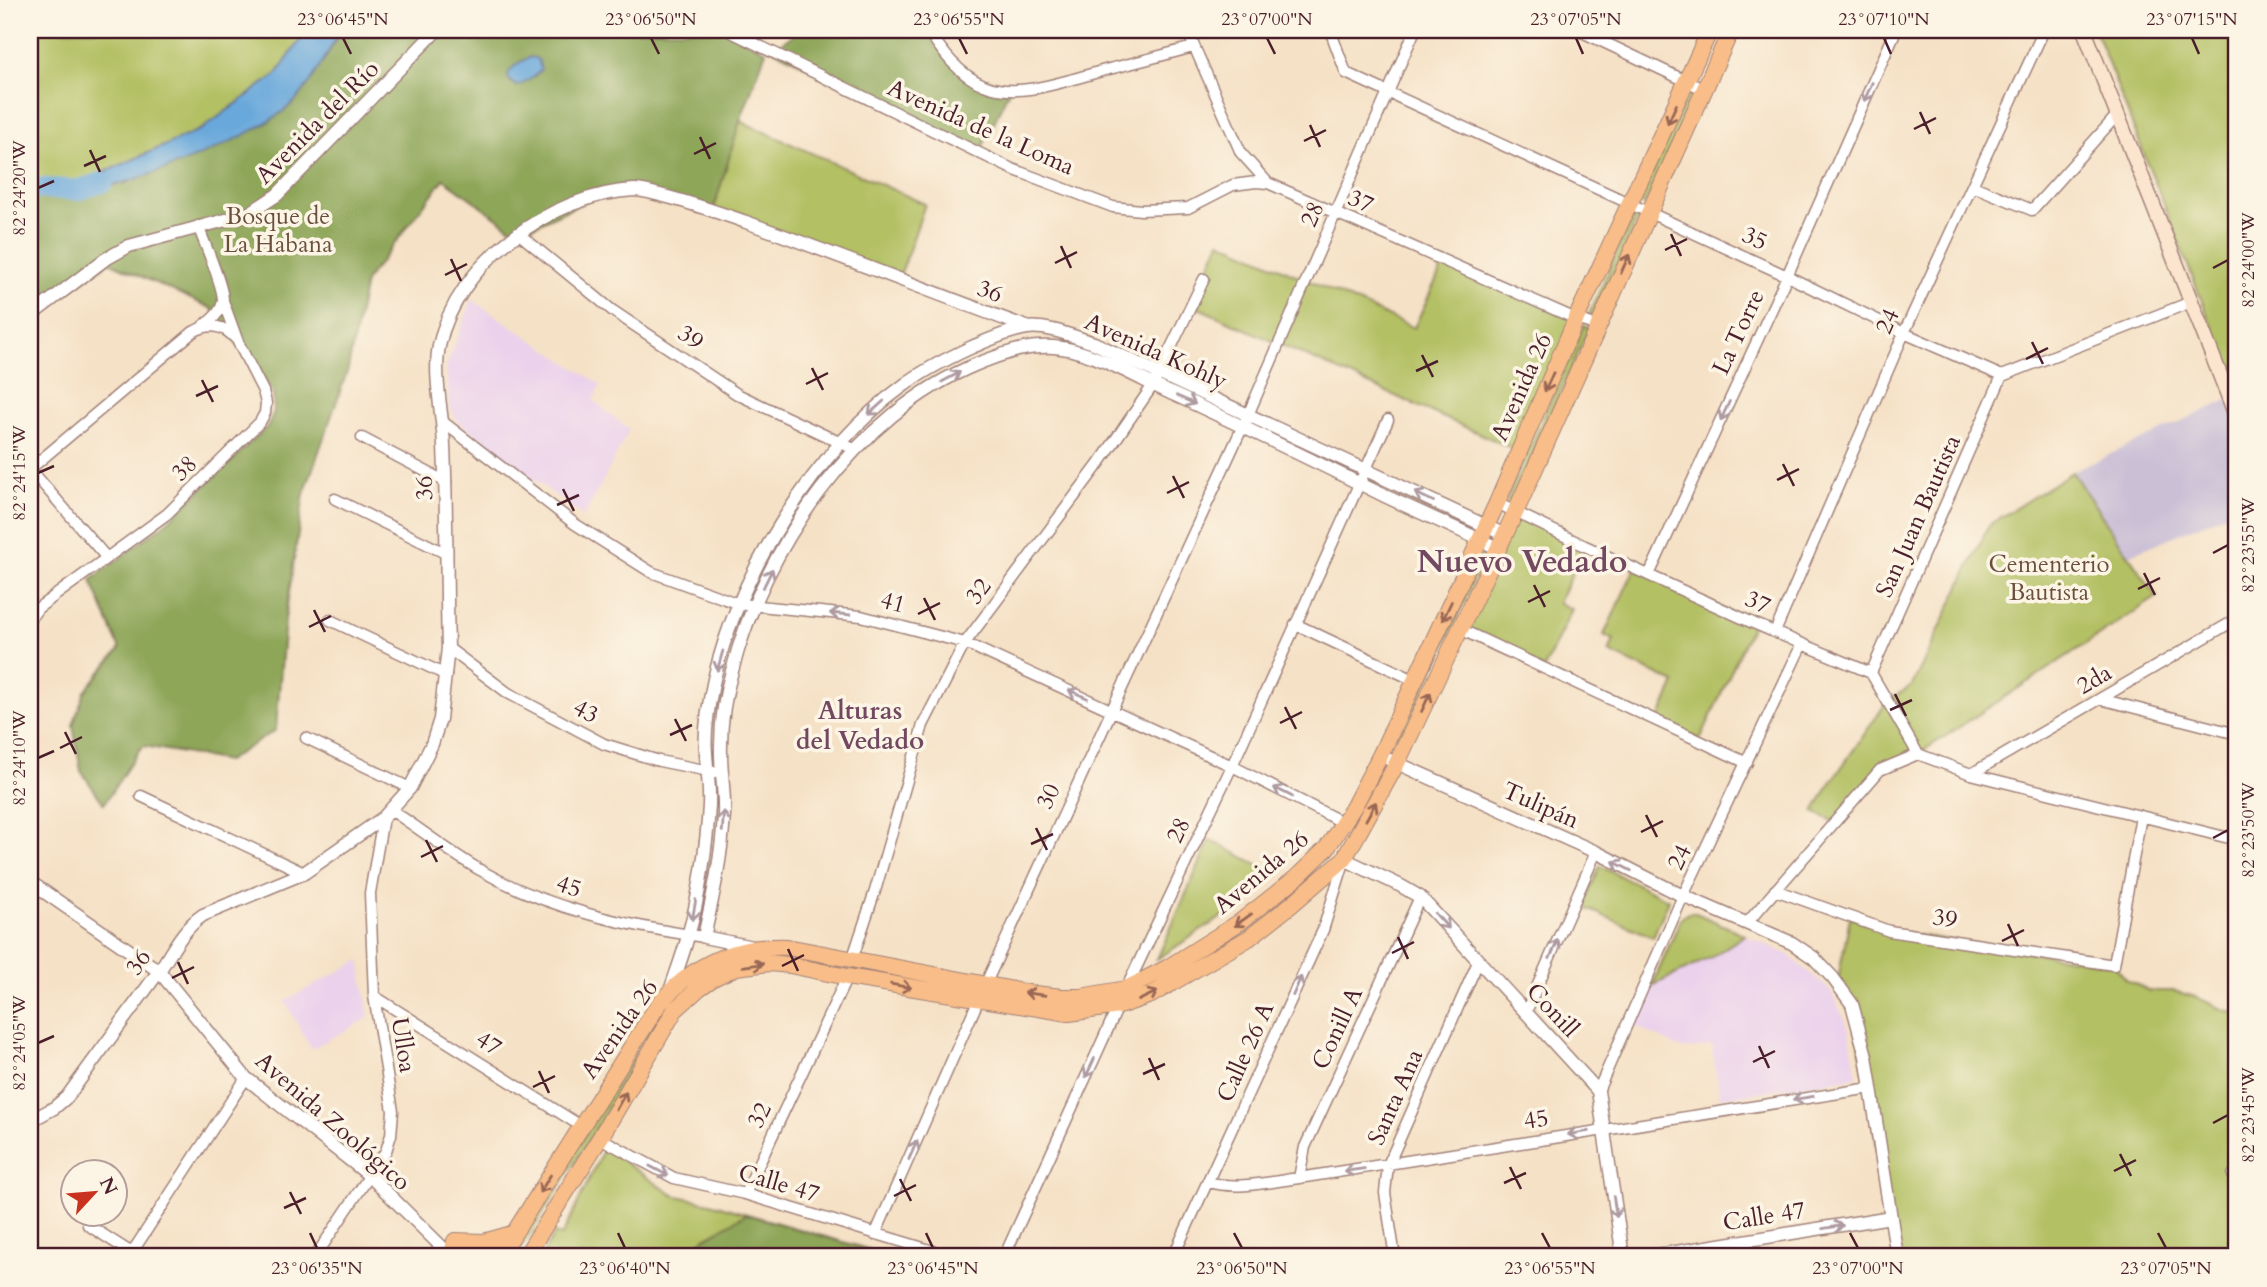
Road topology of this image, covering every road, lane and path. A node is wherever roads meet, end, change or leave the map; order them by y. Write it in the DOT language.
graph roads {
  1 [pos="437,30"];
  2 [pos="727,30"];
  3 [pos="928,30"];
  4 [pos="1187,30"];
  5 [pos="1330,30"];
  6 [pos="1415,30"];
  7 [pos="1578,30"];
  8 [pos="1710,30"];
  9 [pos="1731,30"];
  10 [pos="1896,30"];
  11 [pos="2044,30"];
  12 [pos="2084,30"];
  13 [pos="1193,47"];
  14 [pos="1687,81"];
  15 [pos="1705,90"];
  16 [pos="1386,93"];
  17 [pos="2118,114"];
  18 [pos="1268,183"];
  19 [pos="1973,186"];
  20 [pos="1630,204"];
  21 [pos="1648,212"];
  22 [pos="1336,213"];
  23 [pos="198,226"];
  24 [pos="518,233"];
  25 [pos="1787,276"];
  26 [pos="1204,279"];
  27 [pos="223,301"];
  28 [pos="2191,302"];
  29 [pos="993,314"];
  30 [pos="30,316"];
  31 [pos="1576,319"];
  32 [pos="203,326"];
  33 [pos="1598,326"];
  34 [pos="1029,327"];
  35 [pos="1006,333"];
  36 [pos="1904,333"];
  37 [pos="239,342"];
  38 [pos="1017,350"];
  39 [pos="1159,373"];
  40 [pos="2002,376"];
  41 [pos="914,377"];
  42 [pos="1153,385"];
  43 [pos="922,393"];
  44 [pos="2237,418"];
  45 [pos="1388,420"];
  46 [pos="1245,421"];
  47 [pos="443,422"];
  48 [pos="362,438"];
  49 [pos="842,443"];
  50 [pos="856,450"];
  51 [pos="30,469"];
  52 [pos="1366,470"];
  53 [pos="446,482"];
  54 [pos="1360,483"];
  55 [pos="335,499"];
  56 [pos="1497,503"];
  57 [pos="1516,513"];
  58 [pos="783,523"];
  59 [pos="795,530"];
  60 [pos="1482,533"];
  61 [pos="1502,542"];
  62 [pos="445,553"];
  63 [pos="106,557"];
  64 [pos="1649,575"];
  65 [pos="739,604"];
  66 [pos="754,607"];
  67 [pos="30,619"];
  68 [pos="330,620"];
  69 [pos="2237,620"];
  70 [pos="1295,624"];
  71 [pos="1461,629"];
  72 [pos="1775,632"];
  73 [pos="965,643"];
  74 [pos="1802,643"];
  75 [pos="447,648"];
  76 [pos="1871,673"];
  77 [pos="446,675"];
  78 [pos="1414,680"];
  79 [pos="712,690"];
  80 [pos="726,694"];
  81 [pos="2100,699"];
  82 [pos="1111,709"];
  83 [pos="2237,734"];
  84 [pos="306,738"];
  85 [pos="1917,754"];
  86 [pos="1380,756"];
  87 [pos="1397,763"];
  88 [pos="1747,763"];
  89 [pos="1231,766"];
  90 [pos="708,772"];
  91 [pos="722,773"];
  92 [pos="1971,774"];
  93 [pos="410,788"];
  94 [pos="141,796"];
  95 [pos="387,814"];
  96 [pos="2141,816"];
  97 [pos="1344,823"];
  98 [pos="2237,840"];
  99 [pos="1596,852"];
  100 [pos="1344,859"];
  101 [pos="703,862"];
  102 [pos="718,865"];
  103 [pos="304,873"];
  104 [pos="30,881"];
  105 [pos="1775,890"];
  106 [pos="1683,896"];
  107 [pos="1420,897"];
  108 [pos="1747,923"];
  109 [pos="689,935"];
  110 [pos="704,937"];
  111 [pos="754,947"];
  112 [pos="852,960"];
  113 [pos="1478,962"];
  114 [pos="159,971"];
  115 [pos="847,977"];
  116 [pos="1126,989"];
  117 [pos="670,992"];
  118 [pos="982,992"];
  119 [pos="374,996"];
  120 [pos="1119,1006"];
  121 [pos="1526,1012"];
  122 [pos="246,1078"];
  123 [pos="1871,1088"];
  124 [pos="1598,1091"];
  125 [pos="30,1121"];
  126 [pos="581,1126"];
  127 [pos="1604,1129"];
  128 [pos="600,1138"];
  129 [pos="1388,1165"];
  130 [pos="369,1175"];
  131 [pos="1299,1178"];
  132 [pos="1208,1182"];
  133 [pos="744,1194"];
  134 [pos="1891,1217"];
  135 [pos="92,1228"];
  136 [pos="512,1234"];
  137 [pos="875,1235"];
  138 [pos="454,1252"];
  139 [pos="132,1256"];
  140 [pos="315,1257"];
  141 [pos="499,1257"];
  142 [pos="525,1257"];
  143 [pos="953,1257"];
  144 [pos="1004,1257"];
  145 [pos="1173,1257"];
  146 [pos="1395,1257"];
  147 [pos="1623,1257"];
  148 [pos="1645,1257"];
  149 [pos="1897,1257"];
  1 -- 23 [label="street, Avenida del Río"];
  2 -- 18 [label="street, Avenida de la Loma"];
  3 -- 13 [label="street"];
  4 -- 13 [label="street, 37"];
  5 -- 16 [label="street, 35"];
  6 -- 16 [label="street, 28"];
  7 -- 14 [label="street"];
  8 -- 14 [label="main road, Avenida 26"];
  9 -- 15 [label="main road, Avenida 26"];
  10 -- 25 [label="street, La Torre, one-way"];
  11 -- 19 [label="street, 24"];
  12 -- 17 [label="main road"];
  13 -- 18 [label="street, 37"];
  14 -- 15 [label="street"];
  14 -- 20 [label="main road, Avenida 26, one-way"];
  15 -- 21 [label="main road, Avenida 26"];
  16 -- 20 [label="street, 35"];
  16 -- 22 [label="street, 28"];
  17 -- 19 [label="street"];
  17 -- 28 [label="main road"];
  18 -- 22 [label="street, 37"];
  19 -- 36 [label="street, 24"];
  20 -- 21 [label="street, 35"];
  20 -- 31 [label="main road, Avenida 26"];
  21 -- 25 [label="street, 35"];
  33 -- 21 [label="main road, Avenida 26, one-way"];
  22 -- 31 [label="street, 37"];
  22 -- 46 [label="street, 28"];
  23 -- 27 [label="street, 38"];
  23 -- 30 [label="street, Avenida del Río"];
  24 -- 29 [label="street, 36"];
  24 -- 47 [label="street, 36"];
  24 -- 49 [label="street, 39"];
  25 -- 36 [label="street, 35"];
  25 -- 64 [label="street, La Torre, one-way"];
  26 -- 39 [label="street, 32"];
  27 -- 32 [label="street"];
  27 -- 37 [label="street, 38"];
  28 -- 40 [label="street"];
  28 -- 44 [label="main road"];
  29 -- 34 [label="street, 36"];
  29 -- 35 [label="street"];
  31 -- 33 [label="street, 37"];
  31 -- 56 [label="main road, Avenida 26, one-way"];
  32 -- 37 [label="street"];
  32 -- 51 [label="street"];
  33 -- 57 [label="main road, Avenida 26"];
  34 -- 35 [label="street, Avenida Kohly"];
  34 -- 39 [label="street, Avenida Kohly"];
  35 -- 38 [label="street"];
  35 -- 41 [label="street, Avenida Kohly"];
  36 -- 40 [label="street, 35"];
  36 -- 72 [label="street, 24"];
  37 -- 63 [label="street, 38"];
  38 -- 42 [label="street, Avenida Kohly"];
  43 -- 38 [label="street, Avenida Kohly, one-way"];
  39 -- 42 [label="street, 32"];
  39 -- 46 [label="street, Avenida Kohly"];
  40 -- 76 [label="street, San Juan Bautista"];
  41 -- 43 [label="street"];
  41 -- 49 [label="street, Avenida Kohly, one-way"];
  42 -- 46 [label="street, Avenida Kohly, one-way"];
  42 -- 73 [label="street, 32"];
  43 -- 50 [label="street, Avenida Kohly"];
  45 -- 52 [label="street, 28"];
  46 -- 52 [label="street, Avenida Kohly"];
  46 -- 54 [label="street, Avenida Kohly"];
  46 -- 82 [label="street, 30"];
  47 -- 53 [label="street, 36"];
  47 -- 65 [label="street, 41"];
  48 -- 53 [label="street"];
  49 -- 50 [label="street, 39"];
  49 -- 58 [label="street, Avenida Kohly"];
  50 -- 59 [label="street, Avenida Kohly"];
  51 -- 63 [label="street"];
  52 -- 54 [label="street, 28"];
  60 -- 52 [label="street, Avenida Kohly, one-way"];
  53 -- 62 [label="street, 36"];
  54 -- 60 [label="street, Avenida Kohly"];
  54 -- 70 [label="street, 28"];
  55 -- 62 [label="street"];
  56 -- 57 [label="street, 37"];
  56 -- 60 [label="main road, Avenida 26"];
  57 -- 61 [label="main road, Avenida 26"];
  57 -- 64 [label="street, 37"];
  58 -- 59 [label="street"];
  58 -- 65 [label="street, Avenida Kohly"];
  66 -- 59 [label="street, Avenida Kohly, one-way"];
  60 -- 61 [label="street, Avenida Kohly"];
  60 -- 78 [label="main road, Avenida 26, one-way"];
  61 -- 71 [label="main road, Avenida 26"];
  62 -- 75 [label="street, 36"];
  63 -- 67 [label="street, 38"];
  64 -- 72 [label="street, 37"];
  65 -- 66 [label="street, 41"];
  65 -- 79 [label="street, Avenida Kohly, one-way"];
  73 -- 66 [label="street, 41, one-way"];
  66 -- 80 [label="street, Avenida Kohly"];
  68 -- 77 [label="street"];
  69 -- 81 [label="street, 2da"];
  70 -- 78 [label="street"];
  70 -- 89 [label="street, 28"];
  87 -- 71 [label="main road, Avenida 26, one-way"];
  71 -- 88 [label="street"];
  72 -- 74 [label="street, 37"];
  82 -- 73 [label="street, 41, one-way"];
  73 -- 112 [label="street, 32"];
  74 -- 76 [label="street, 37"];
  74 -- 88 [label="street, 24"];
  75 -- 77 [label="street, 36"];
  75 -- 90 [label="street, 43"];
  76 -- 85 [label="street"];
  77 -- 93 [label="street, 36"];
  78 -- 86 [label="main road, Avenida 26"];
  79 -- 80 [label="street"];
  79 -- 90 [label="street, Avenida Kohly"];
  80 -- 91 [label="street, Avenida Kohly"];
  81 -- 83 [label="street"];
  81 -- 92 [label="street, 2da"];
  82 -- 89 [label="street, 41"];
  82 -- 118 [label="street, 30"];
  84 -- 93 [label="street"];
  85 -- 92 [label="street"];
  85 -- 105 [label="street"];
  86 -- 87 [label="street, Tulipán"];
  86 -- 97 [label="main road, Avenida 26"];
  87 -- 99 [label="street, Tulipán"];
  100 -- 87 [label="main road, Avenida 26, one-way"];
  88 -- 106 [label="street, 24"];
  97 -- 89 [label="street, 41, one-way"];
  89 -- 116 [label="street, 28"];
  90 -- 91 [label="street, 43"];
  90 -- 101 [label="street, Avenida Kohly"];
  102 -- 91 [label="street, Avenida Kohly, one-way"];
  92 -- 96 [label="street"];
  93 -- 95 [label="street, 36"];
  94 -- 103 [label="street"];
  95 -- 103 [label="street, 36"];
  95 -- 109 [label="street, 45"];
  95 -- 119 [label="street, Ulloa"];
  96 -- 98 [label="street"];
  96 -- 105 [label="street, 39"];
  97 -- 100 [label="main road"];
  97 -- 116 [label="main road, Avenida 26, one-way"];
  106 -- 99 [label="street, Tulipán, one-way"];
  121 -- 99 [label="street, one-way"];
  100 -- 107 [label="street, Conill"];
  120 -- 100 [label="main road, Avenida 26, one-way"];
  132 -- 100 [label="street, Calle 26 A, one-way"];
  101 -- 102 [label="street"];
  101 -- 109 [label="street, Avenida Kohly, one-way"];
  102 -- 110 [label="street, Avenida Kohly"];
  103 -- 114 [label="street, 36"];
  104 -- 114 [label="street, Avenida Zoológico"];
  105 -- 108 [label="street"];
  106 -- 108 [label="street, Tulipán"];
  106 -- 124 [label="street, 24"];
  107 -- 113 [label="street, Conill, one-way"];
  107 -- 131 [label="street, Conill A"];
  108 -- 123 [label="street, Tulipán"];
  109 -- 110 [label="street, 45"];
  109 -- 117 [label="street, Avenida Kohly"];
  110 -- 111 [label="street, 45"];
  111 -- 112 [label="main road, Avenida 26"];
  111 -- 117 [label="main road, Avenida 26"];
  112 -- 118 [label="main road, Avenida 26"];
  113 -- 121 [label="street, Conill"];
  113 -- 129 [label="street, Santa Ana"];
  114 -- 122 [label="street, Avenida Zoológico"];
  114 -- 125 [label="street, 36"];
  115 -- 118 [label="main road, Avenida 26, one-way"];
  128 -- 115 [label="main road, Avenida 26, one-way"];
  115 -- 133 [label="street, 32"];
  116 -- 118 [label="main road, Avenida 26, one-way"];
  116 -- 120 [label="street, 28"];
  117 -- 126 [label="main road, Avenida 26"];
  118 -- 120 [label="main road, Avenida 26"];
  137 -- 118 [label="street, 30, one-way"];
  119 -- 126 [label="street, 47"];
  119 -- 130 [label="street, Ulloa"];
  120 -- 144 [label="street, 28, one-way"];
  121 -- 124 [label="street, Conill"];
  122 -- 130 [label="street, Avenida Zoológico"];
  122 -- 139 [label="street"];
  123 -- 127 [label="street, 45, one-way"];
  123 -- 134 [label="street"];
  124 -- 127 [label="street"];
  126 -- 136 [label="main road, Avenida 26, one-way"];
  127 -- 129 [label="street, 45, one-way"];
  127 -- 147 [label="street, one-way"];
  128 -- 133 [label="street, Calle 47, one-way"];
  128 -- 142 [label="main road, Avenida 26"];
  129 -- 131 [label="street, 45, one-way"];
  129 -- 146 [label="street, Santa Ana"];
  130 -- 138 [label="street, Avenida Zoológico"];
  130 -- 140 [label="street, Ulloa"];
  131 -- 132 [label="street, 45"];
  132 -- 145 [label="street, Calle 26 A"];
  133 -- 137 [label="street, Calle 47"];
  148 -- 134 [label="street, Calle 47, one-way"];
  134 -- 149 [label="street"];
  135 -- 139 [label="street"];
  136 -- 138 [label="main road"];
  136 -- 141 [label="main road, Avenida 26"];
  137 -- 143 [label="street, Calle 47"];
}
